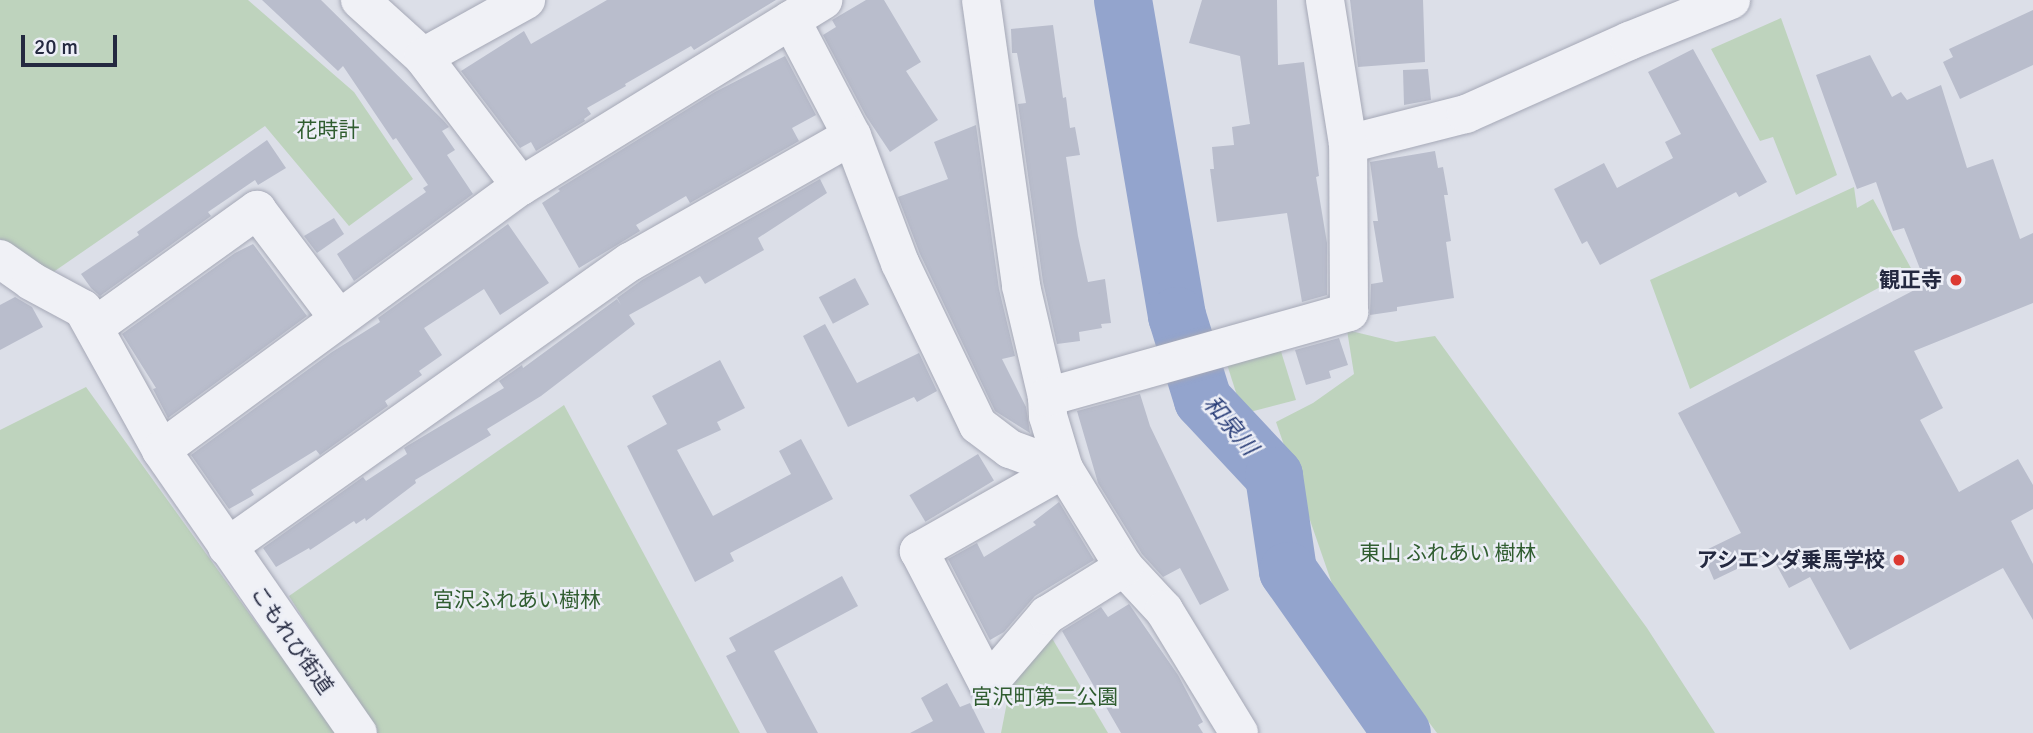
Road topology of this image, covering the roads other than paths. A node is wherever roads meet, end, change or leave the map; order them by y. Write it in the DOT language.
graph roads {
  1 [pos="360,0"];
  2 [pos="526,0"];
  3 [pos="822,0"];
  4 [pos="981,0"];
  5 [pos="1325,0"];
  6 [pos="1731,0"];
  7 [pos="791,20"];
  8 [pos="423,57"];
  9 [pos="852,136"];
  10 [pos="1348,144"];
  11 [pos="521,186"];
  12 [pos="0,259"];
  13 [pos="339,319"];
  14 [pos="94,327"];
  15 [pos="1047,397"];
  16 [pos="161,450"];
  17 [pos="1063,469"];
  18 [pos="227,547"];
  19 [pos="1124,567"];
  20 [pos="358,733"];
  21 [pos="1239,733"];
  1 -- 8 [label="street"];
  2 -- 8 [label="street"];
  3 -- 7 [label="street"];
  4 -- 15 [label="street"];
  5 -- 10 [label="street"];
  6 -- 10 [label="street"];
  7 -- 9 [label="street"];
  7 -- 11 [label="street"];
  8 -- 11 [label="street"];
  9 -- 17 [label="street"];
  9 -- 18 [label="street"];
  10 -- 15 [label="street"];
  11 -- 13 [label="street"];
  12 -- 14 [label="street, こもれび街道"];
  13 -- 14 [label="street"];
  13 -- 16 [label="street"];
  14 -- 16 [label="street, こもれび街道"];
  15 -- 17 [label="street"];
  16 -- 18 [label="street, こもれび街道"];
  17 -- 19 [label="street"];
  17 -- 19 [label="street"];
  18 -- 20 [label="street, こもれび街道"];
  19 -- 21 [label="street"];
}
